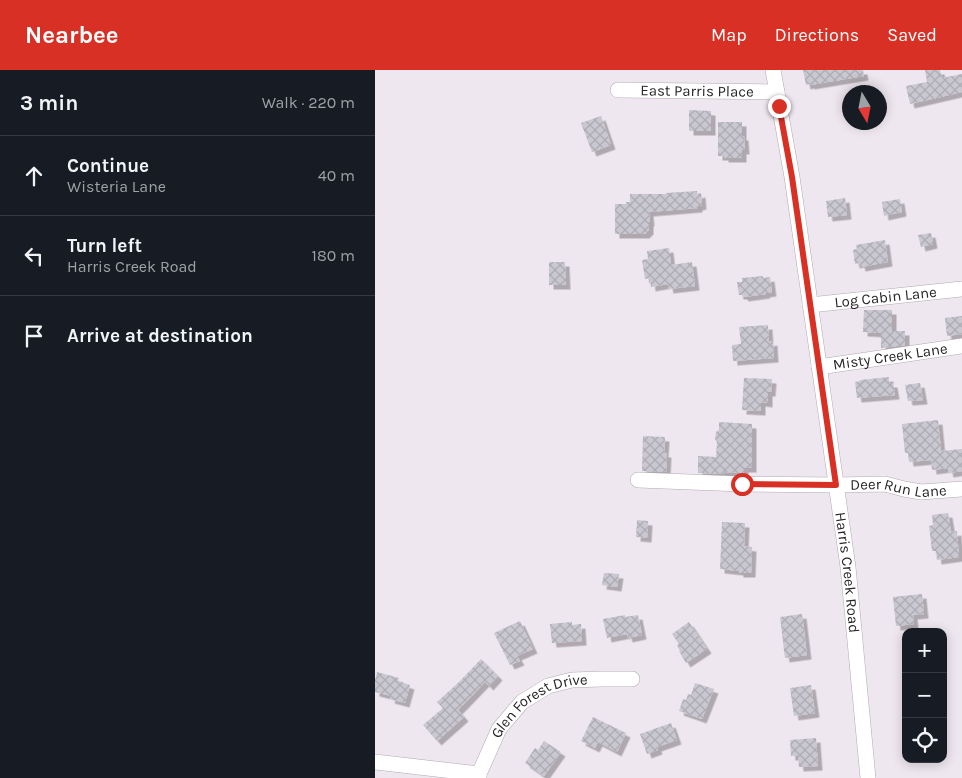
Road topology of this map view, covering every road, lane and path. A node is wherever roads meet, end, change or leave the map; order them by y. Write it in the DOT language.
graph roads {
  1 [pos="773,70"];
  2 [pos="618,90"];
  3 [pos="777,92"];
  4 [pos="962,289"];
  5 [pos="810,305"];
  6 [pos="962,346"];
  7 [pos="819,367"];
  8 [pos="638,480"];
  9 [pos="836,485"];
  10 [pos="962,489"];
  11 [pos="633,679"];
  12 [pos="375,762"];
  13 [pos="479,776"];
  14 [pos="867,778"];
  1 -- 3 [label="street, Harris Creek Road"];
  2 -- 3 [label="street, East Parris Place"];
  3 -- 5 [label="street, Harris Creek Road"];
  4 -- 5 [label="street, Log Cabin Lane"];
  5 -- 7 [label="street, Harris Creek Road"];
  6 -- 7 [label="street, Misty Creek Lane"];
  7 -- 9 [label="street, Harris Creek Road"];
  8 -- 9 [label="street, Deer Run Lane"];
  9 -- 10 [label="street, Deer Run Lane"];
  9 -- 14 [label="street, Harris Creek Road"];
  11 -- 13 [label="street, Glen Forest Drive"];
  12 -- 13 [label="street"];
}
